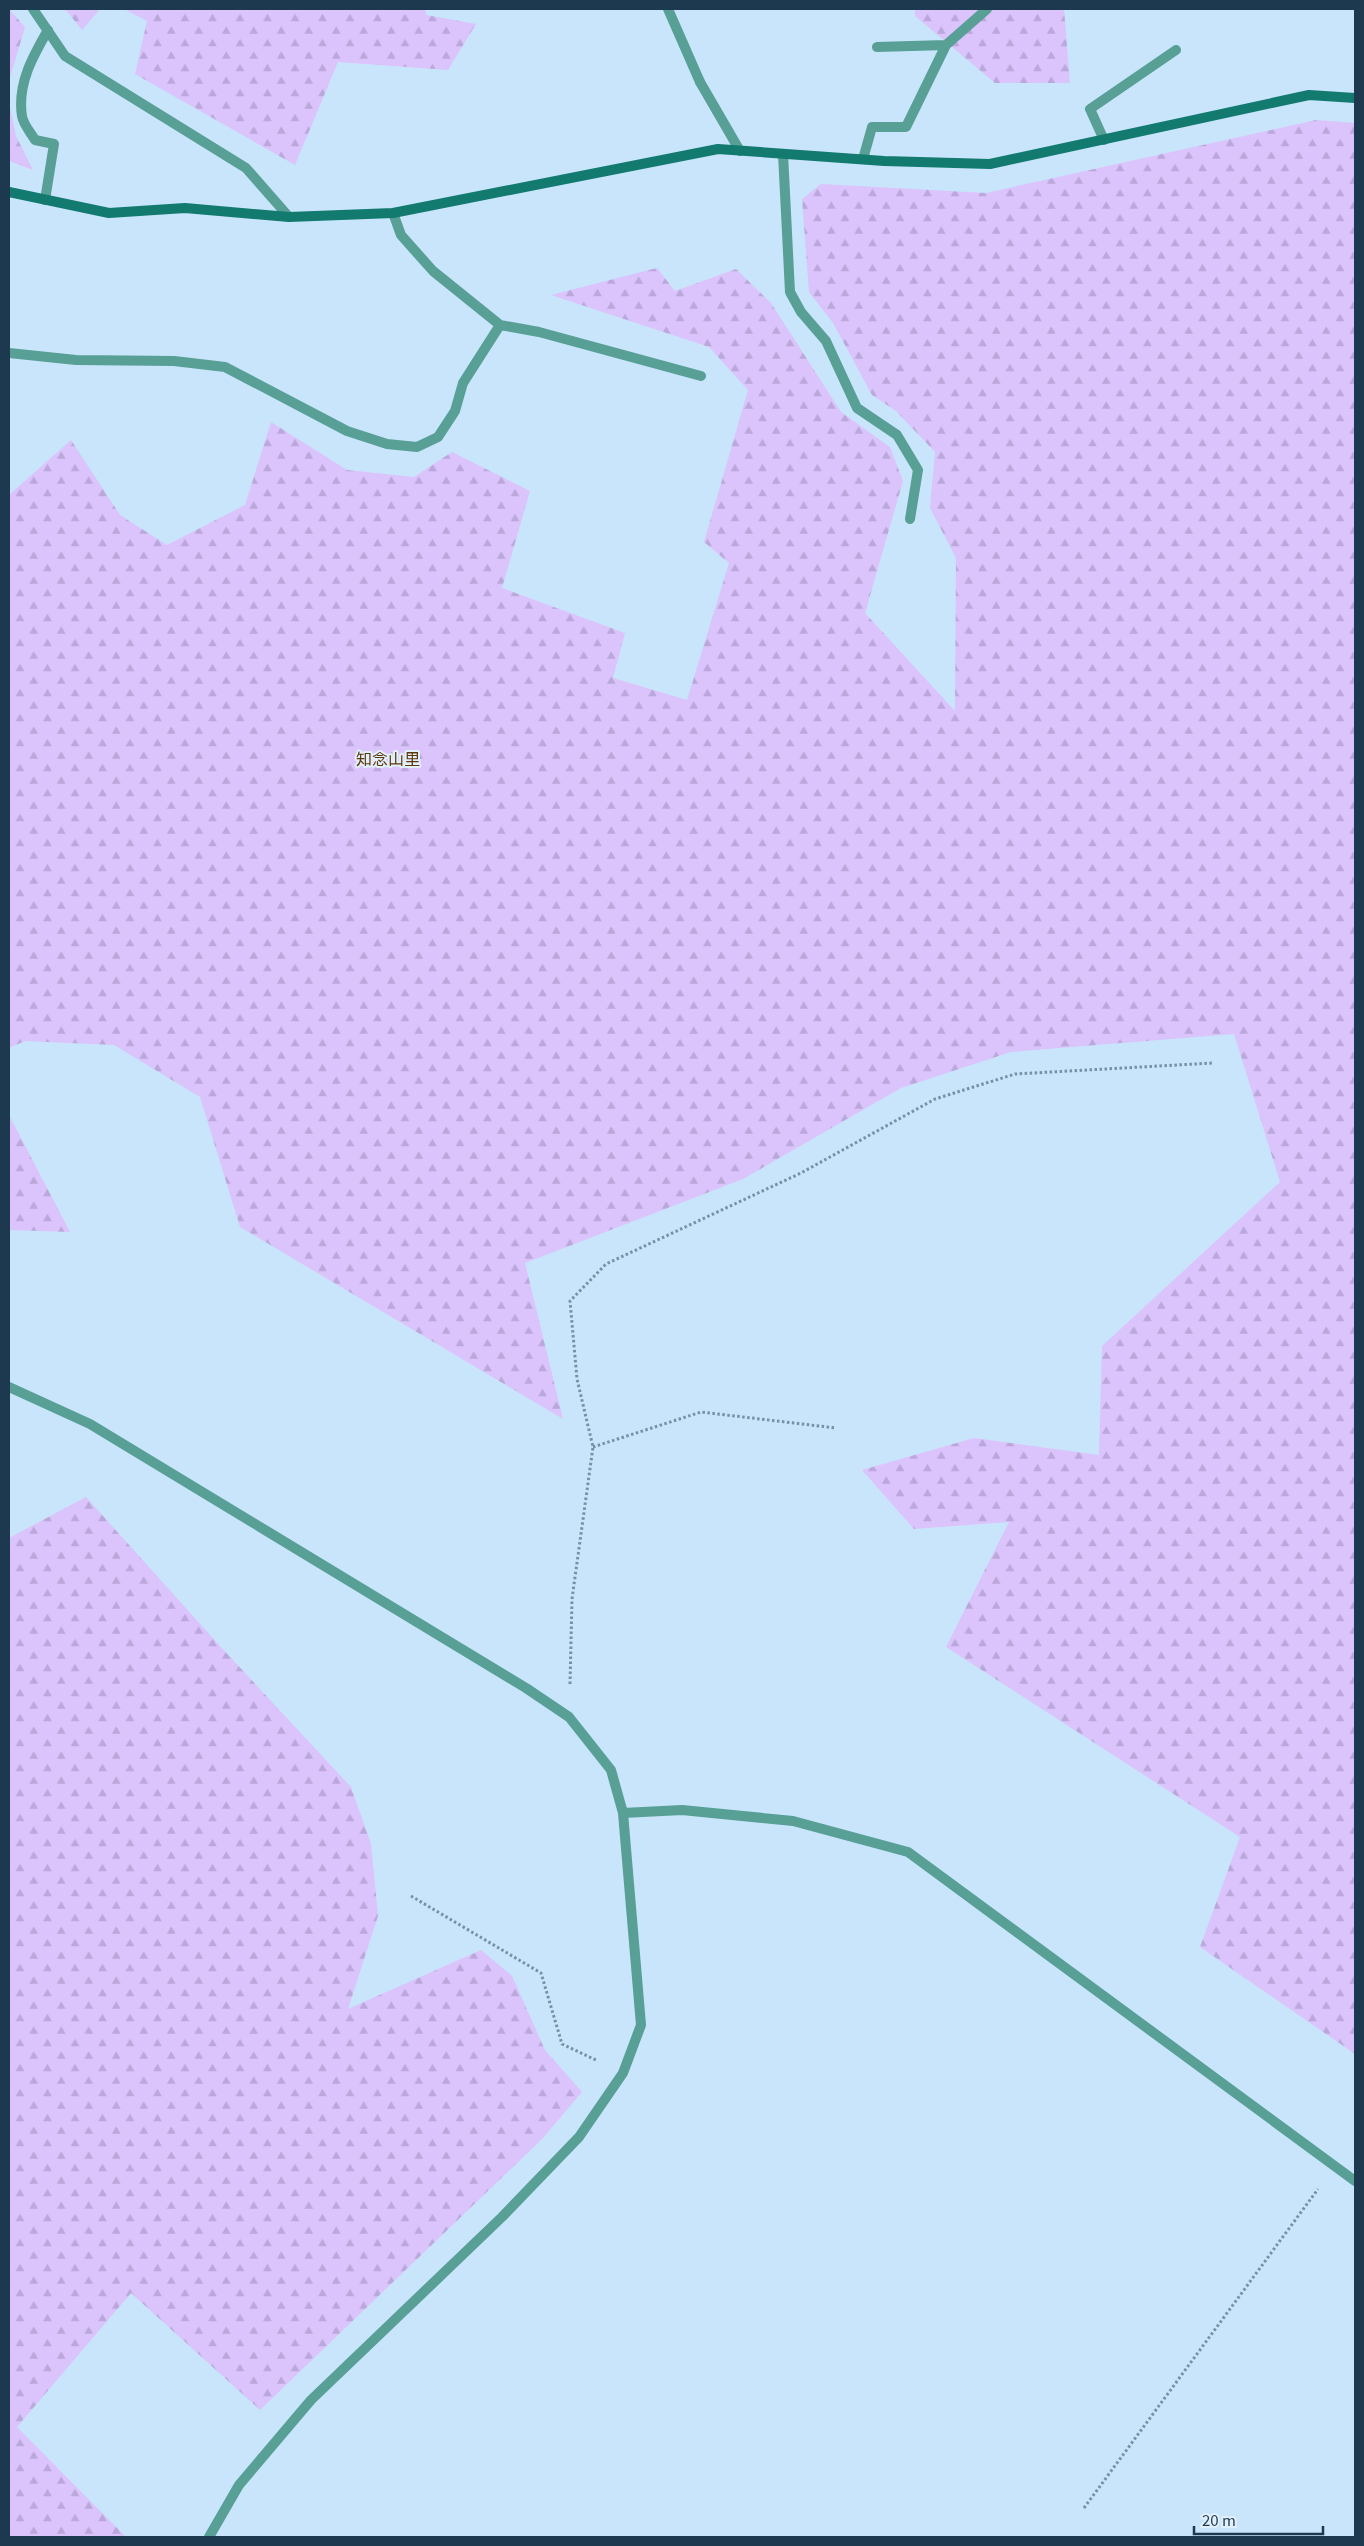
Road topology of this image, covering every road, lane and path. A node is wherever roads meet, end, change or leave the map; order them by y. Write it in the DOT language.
graph roads {
  1 [pos="33,9"];
  2 [pos="668,9"];
  3 [pos="987,9"];
  4 [pos="48,30"];
  5 [pos="946,45"];
  6 [pos="877,47"];
  7 [pos="1176,50"];
  8 [pos="1355,98"];
  9 [pos="1104,140"];
  10 [pos="740,151"];
  11 [pos="783,154"];
  12 [pos="863,159"];
  13 [pos="10,194"];
  14 [pos="45,200"];
  15 [pos="393,213"];
  16 [pos="289,217"];
  17 [pos="500,325"];
  18 [pos="9,352"];
  19 [pos="701,376"];
  20 [pos="910,519"];
  21 [pos="1213,1063"];
  22 [pos="9,1387"];
  23 [pos="836,1428"];
  24 [pos="593,1447"];
  25 [pos="570,1717"];
  26 [pos="623,1813"];
  27 [pos="411,1896"];
  28 [pos="623,2073"];
  29 [pos="1334,2166"];
  30 [pos="1355,2181"];
  31 [pos="1084,2508"];
  32 [pos="209,2537"];
  1 -- 4 [label="street"];
  2 -- 10 [label="street"];
  3 -- 5 [label="street"];
  4 -- 14 [label="street"];
  4 -- 16 [label="street"];
  5 -- 6 [label="street"];
  5 -- 12 [label="street"];
  7 -- 9 [label="street"];
  8 -- 9 [label="street"];
  9 -- 12 [label="street"];
  10 -- 11 [label="street"];
  10 -- 15 [label="street"];
  11 -- 12 [label="street"];
  11 -- 20 [label="street"];
  13 -- 14 [label="street"];
  14 -- 16 [label="street"];
  15 -- 16 [label="street"];
  15 -- 17 [label="street"];
  17 -- 18 [label="street"];
  17 -- 19 [label="street"];
  21 -- 24 [label="path"];
  22 -- 25 [label="street"];
  23 -- 24 [label="path"];
  24 -- 25 [label="path"];
  25 -- 26 [label="street"];
  26 -- 28 [label="street"];
  26 -- 29 [label="street"];
  27 -- 28 [label="path"];
  28 -- 32 [label="street"];
  29 -- 30 [label="street"];
  29 -- 31 [label="path"];
}
